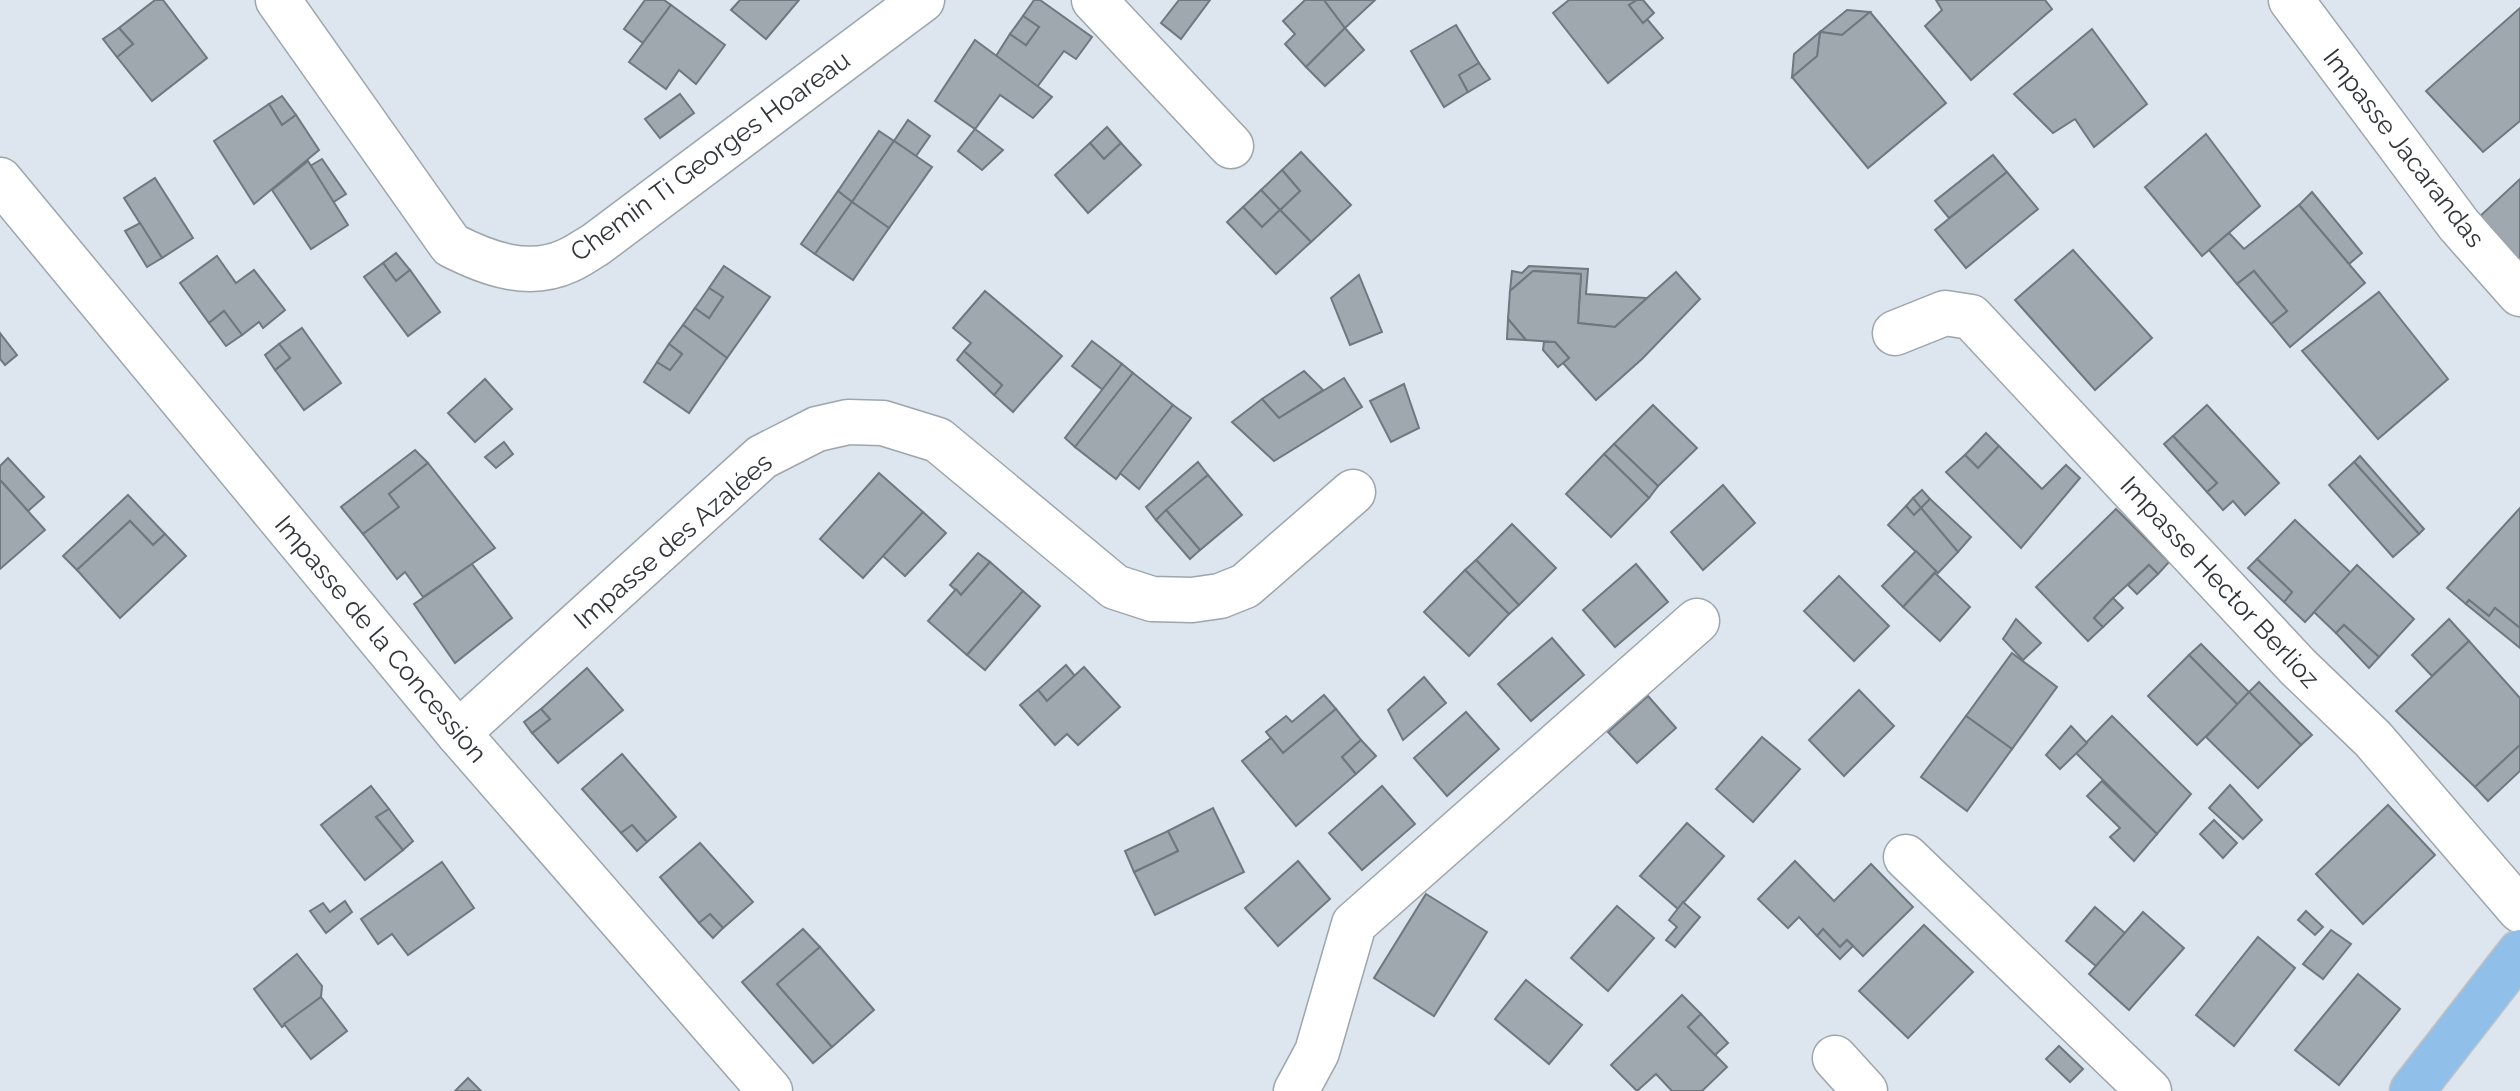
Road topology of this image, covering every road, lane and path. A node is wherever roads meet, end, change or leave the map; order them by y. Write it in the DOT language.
graph roads {
  1 [pos="278,0"];
  2 [pos="922,0"];
  3 [pos="1094,0"];
  4 [pos="2291,0"];
  5 [pos="1231,146"];
  6 [pos="0,180"];
  7 [pos="2520,294"];
  8 [pos="1895,333"];
  9 [pos="1353,492"];
  10 [pos="1697,621"];
  11 [pos="458,733"];
  12 [pos="1906,857"];
  13 [pos="2520,910"];
  14 [pos="2520,952"];
  15 [pos="1835,1058"];
  16 [pos="770,1091"];
  17 [pos="1296,1091"];
  18 [pos="1865,1091"];
  19 [pos="2149,1091"];
  20 [pos="2412,1091"];
  1 -- 2 [label="street, Chemin Ti Georges Hoareau"];
  3 -- 5 [label="street"];
  4 -- 7 [label="street, Impasse Jacarandas"];
  6 -- 11 [label="street, Impasse de la Concession"];
  8 -- 13 [label="street, Impasse Hector Berlioz"];
  9 -- 11 [label="street, Impasse des Azalées"];
  10 -- 17 [label="street"];
  11 -- 16 [label="street, Impasse de la Concession"];
  12 -- 19 [label="street"];
  14 -- 20 [label="main road"];
  15 -- 18 [label="street"];
}
